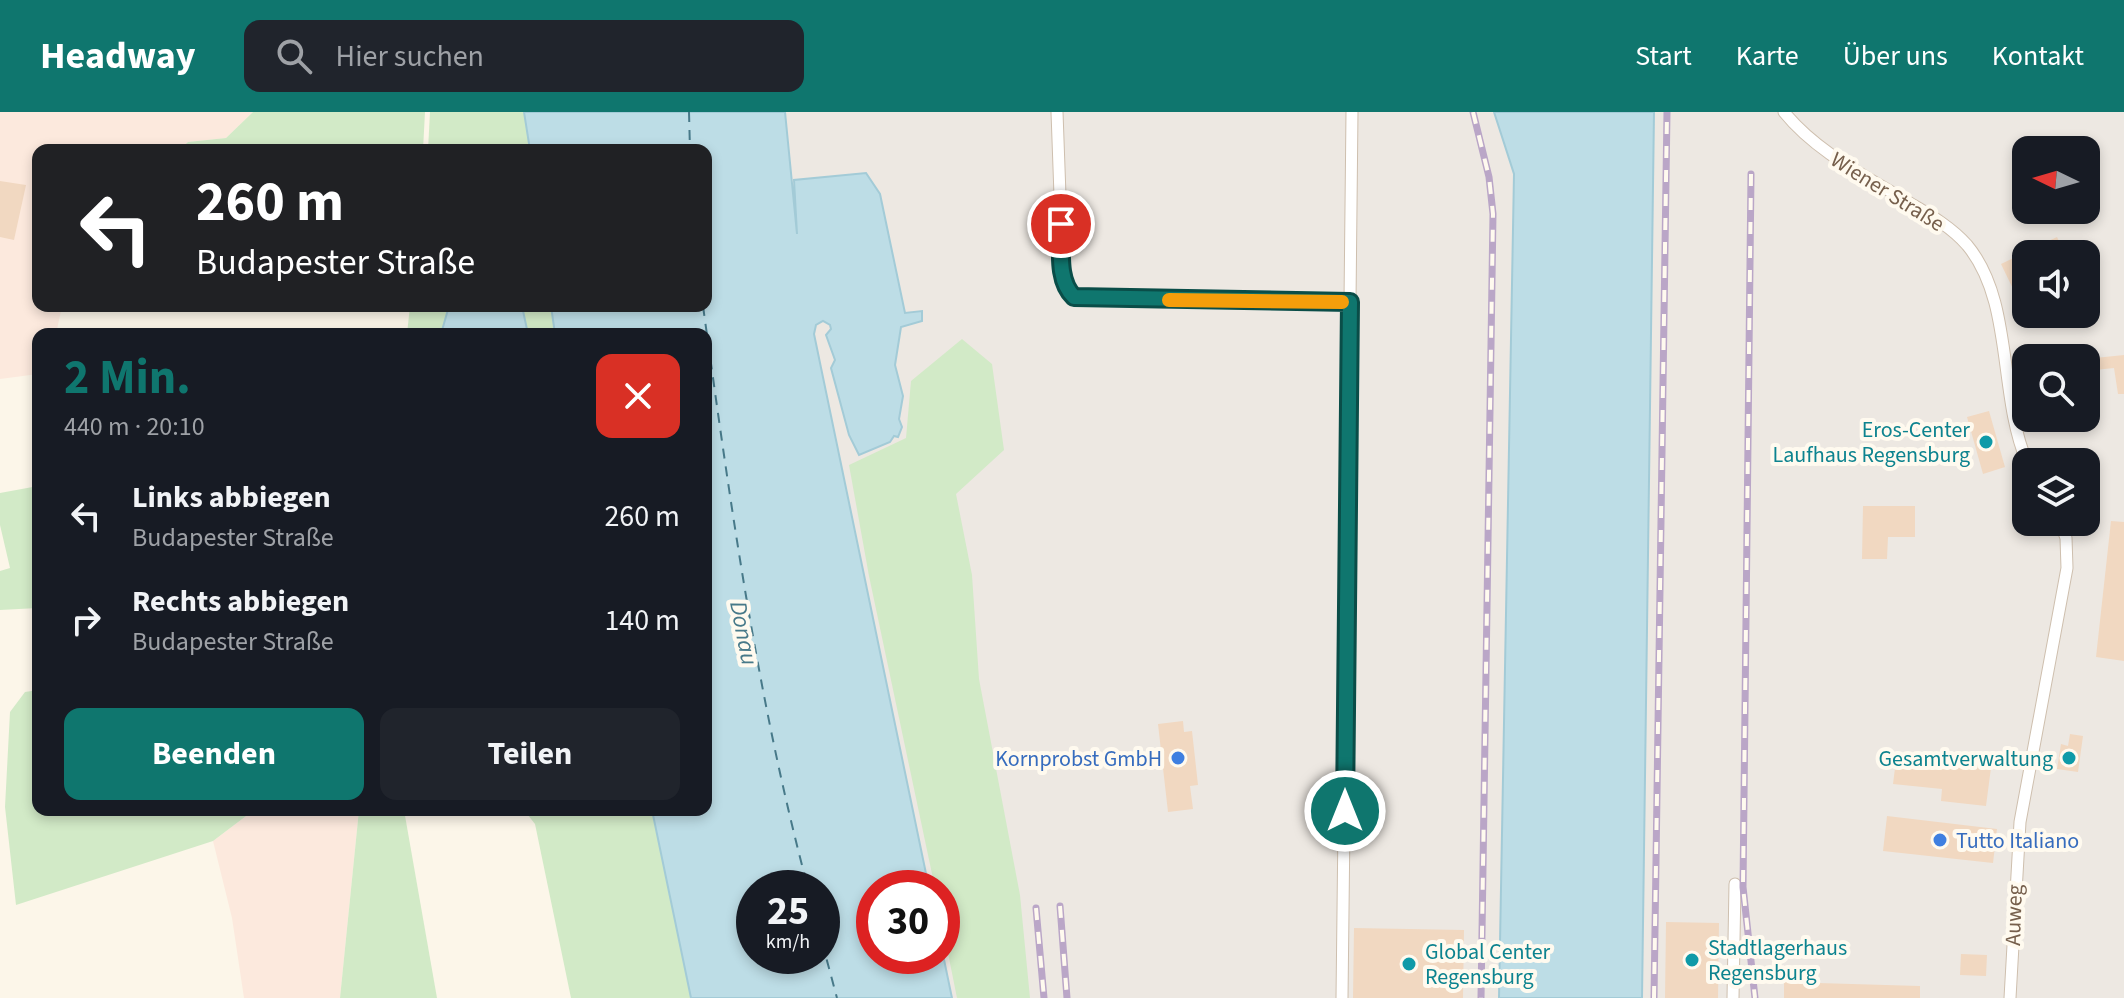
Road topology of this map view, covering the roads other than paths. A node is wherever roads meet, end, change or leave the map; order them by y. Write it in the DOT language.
graph roads {
  1 [pos="1057,112"];
  2 [pos="1352,112"];
  3 [pos="1784,112"];
  4 [pos="1350,302"];
  5 [pos="2022,448"];
  6 [pos="2065,536"];
  7 [pos="1735,884"];
  8 [pos="1342,998"];
  9 [pos="1733,998"];
  10 [pos="2010,998"];
  1 -- 4 [label="street"];
  2 -- 4 [label="street"];
  3 -- 5 [label="street, Wiener Straße"];
  4 -- 8 [label="street"];
  6 -- 10 [label="street, Auweg"];
  7 -- 9 [label="street"];
}
